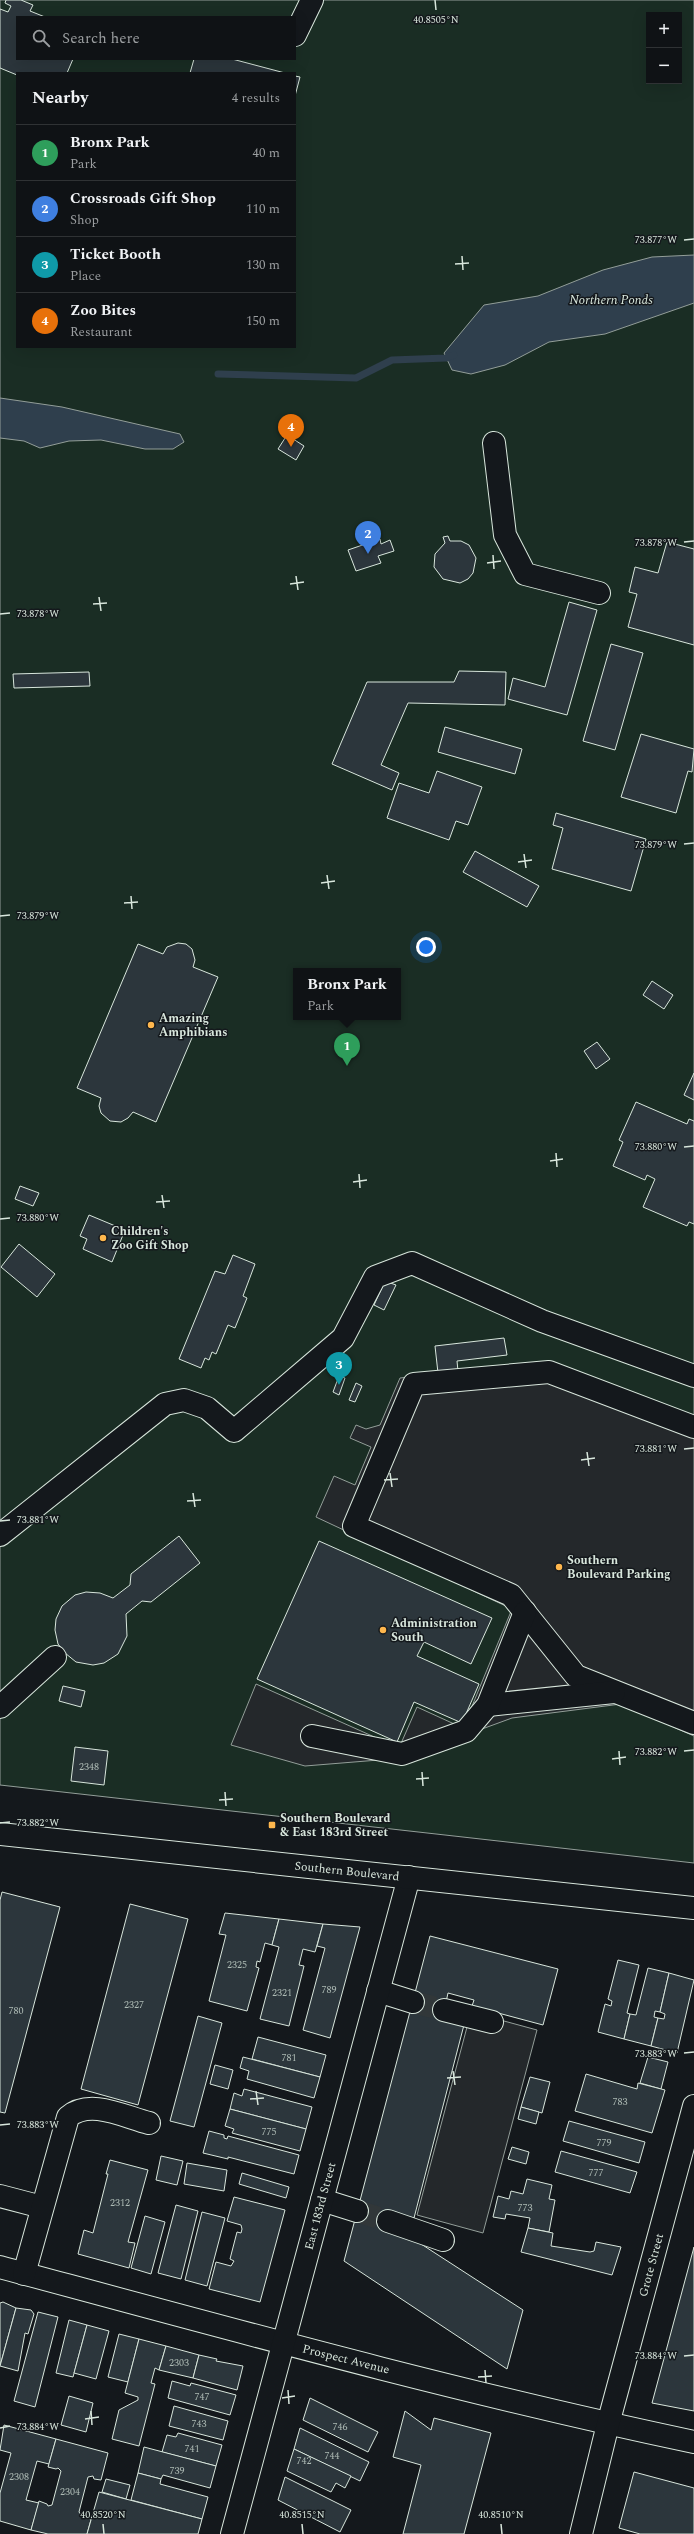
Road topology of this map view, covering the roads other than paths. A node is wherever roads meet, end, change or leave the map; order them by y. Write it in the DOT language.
graph roads {
  1 [pos="312,0"];
  2 [pos="296,33"];
  3 [pos="494,443"];
  4 [pos="599,594"];
  5 [pos="694,1376"];
  6 [pos="694,1426"];
  7 [pos="0,1535"];
  8 [pos="525,1612"];
  9 [pos="55,1657"];
  10 [pos="617,1692"];
  11 [pos="488,1705"];
  12 [pos="0,1707"];
  13 [pos="694,1723"];
  14 [pos="312,1736"];
  15 [pos="0,1834"];
  16 [pos="409,1877"];
  17 [pos="694,1908"];
  18 [pos="378,1991"];
  19 [pos="413,2002"];
  20 [pos="444,2010"];
  21 [pos="492,2022"];
  22 [pos="694,2106"];
  23 [pos="149,2123"];
  24 [pos="684,2176"];
  25 [pos="0,2196"];
  26 [pos="322,2200"];
  27 [pos="42,2207"];
  28 [pos="357,2211"];
  29 [pos="388,2221"];
  30 [pos="443,2240"];
  31 [pos="0,2267"];
  32 [pos="24,2274"];
  33 [pos="283,2343"];
  34 [pos="608,2424"];
  35 [pos="694,2442"];
  36 [pos="232,2534"];
  37 [pos="581,2534"];
  1 -- 2 [label="street"];
  3 -- 4 [label="street"];
  5 -- 7 [label="street"];
  6 -- 8 [label="street"];
  8 -- 10 [label="street"];
  8 -- 11 [label="street"];
  9 -- 12 [label="street"];
  10 -- 11 [label="street"];
  10 -- 13 [label="street"];
  11 -- 14 [label="street"];
  15 -- 16 [label="street, Southern Boulevard"];
  16 -- 17 [label="street, Southern Boulevard"];
  16 -- 18 [label="street, East 183rd Street"];
  18 -- 19 [label="street"];
  18 -- 26 [label="street, East 183rd Street"];
  20 -- 21 [label="street"];
  22 -- 24 [label="street, Grote Street"];
  23 -- 27 [label="street"];
  24 -- 34 [label="street, Grote Street"];
  25 -- 27 [label="street"];
  26 -- 28 [label="street"];
  26 -- 33 [label="street, East 183rd Street"];
  27 -- 32 [label="street"];
  29 -- 30 [label="street"];
  31 -- 32 [label="street, Prospect Avenue"];
  32 -- 33 [label="street, Prospect Avenue"];
  33 -- 34 [label="street, Prospect Avenue"];
  33 -- 36 [label="street, East 183rd Street"];
  34 -- 35 [label="street, Prospect Avenue"];
  34 -- 37 [label="street, Grote Street"];
}
